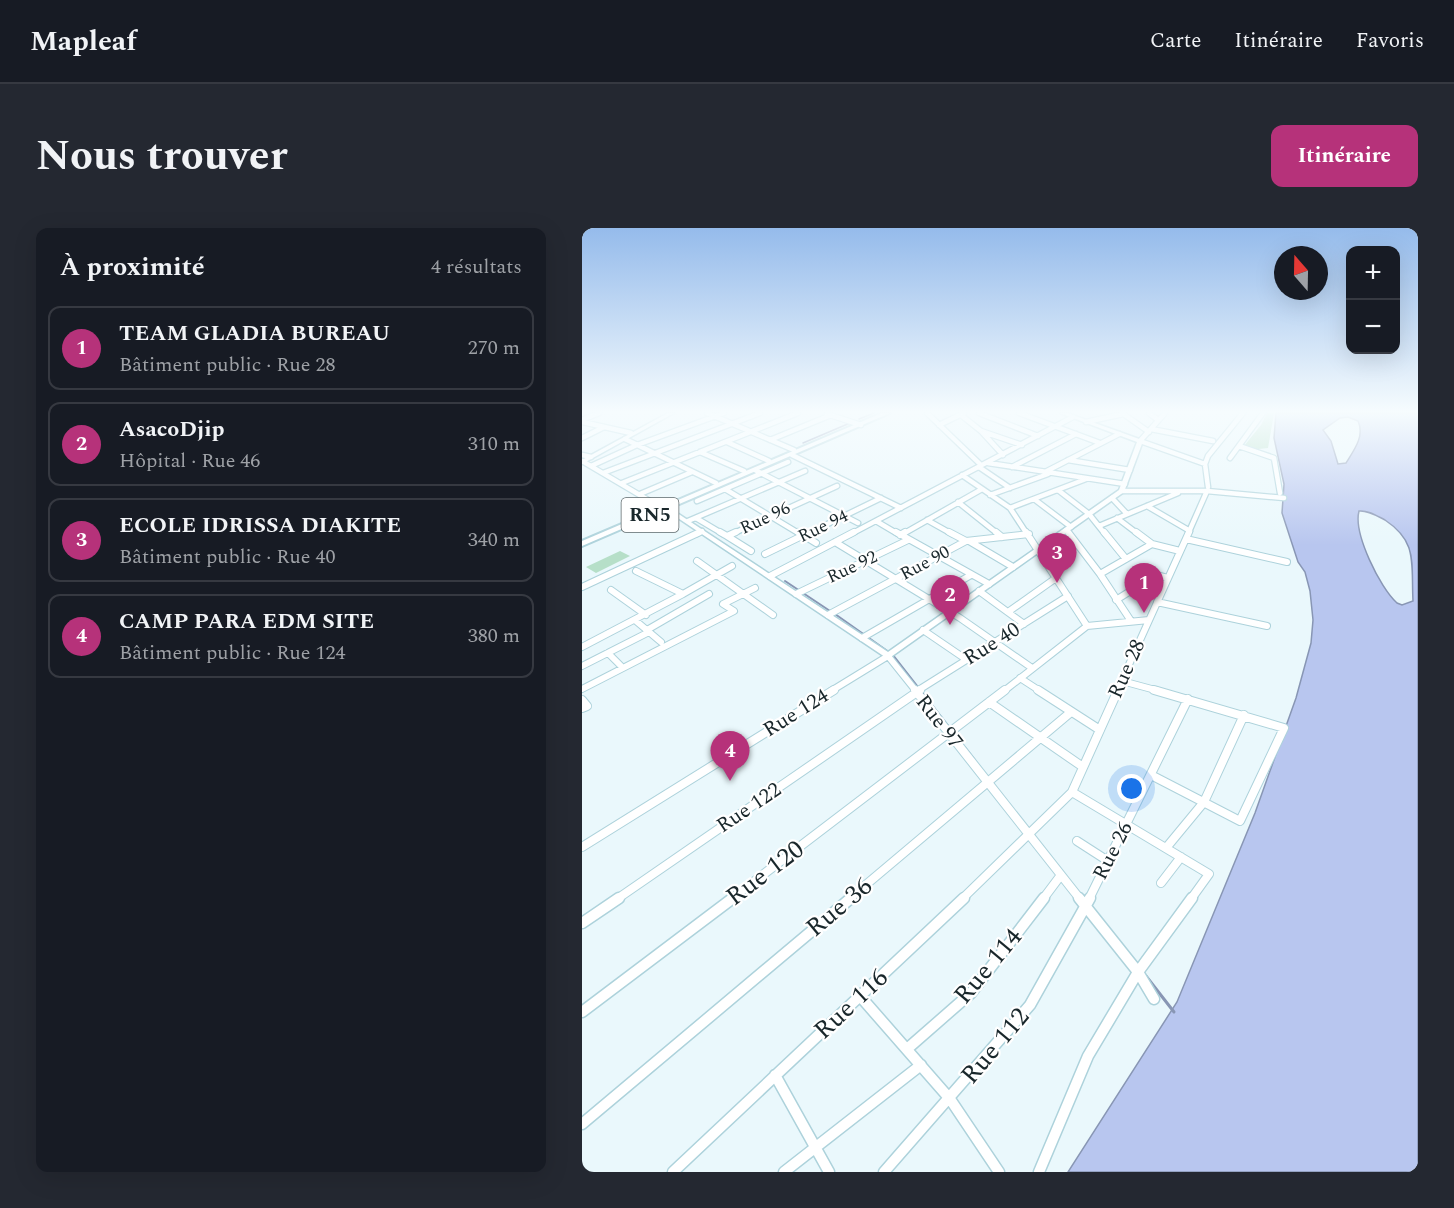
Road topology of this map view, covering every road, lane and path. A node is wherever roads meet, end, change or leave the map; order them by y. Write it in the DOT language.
graph roads {
  1 [pos="611,457"];
  2 [pos="644,457"];
  3 [pos="662,457"];
  4 [pos="688,457"];
  5 [pos="712,457"];
  6 [pos="760,457"];
  7 [pos="780,457"];
  8 [pos="784,457"];
  9 [pos="803,457"];
  10 [pos="971,457"];
  11 [pos="998,457"];
  12 [pos="1031,457"];
  13 [pos="1074,457"];
  14 [pos="1134,457"];
  15 [pos="1185,457"];
  16 [pos="1208,457"];
  17 [pos="1271,457"];
  18 [pos="584,458"];
  19 [pos="1068,460"];
  20 [pos="769,461"];
  21 [pos="788,462"];
  22 [pos="673,463"];
  23 [pos="988,463"];
  24 [pos="1205,464"];
  25 [pos="591,466"];
  26 [pos="980,466"];
  27 [pos="1012,467"];
  28 [pos="1130,470"];
  29 [pos="744,471"];
  30 [pos="806,471"];
  31 [pos="692,472"];
  32 [pos="758,472"];
  33 [pos="1048,472"];
  34 [pos="603,473"];
  35 [pos="962,476"];
  36 [pos="1087,478"];
  37 [pos="778,482"];
  38 [pos="622,483"];
  39 [pos="716,483"];
  40 [pos="837,486"];
  41 [pos="1124,487"];
  42 [pos="1010,488"];
  43 [pos="725,489"];
  44 [pos="982,489"];
  45 [pos="1208,489"];
  46 [pos="1058,490"];
  47 [pos="1183,491"];
  48 [pos="1280,493"];
  49 [pos="640,494"];
  50 [pos="990,495"];
  51 [pos="740,498"];
  52 [pos="809,498"];
  53 [pos="881,498"];
  54 [pos="1112,498"];
  55 [pos="1284,498"];
  56 [pos="1034,499"];
  57 [pos="697,501"];
  58 [pos="958,502"];
  59 [pos="1147,506"];
  60 [pos="663,507"];
  61 [pos="901,508"];
  62 [pos="1010,508"];
  63 [pos="1089,514"];
  64 [pos="1127,514"];
  65 [pos="770,516"];
  66 [pos="844,516"];
  67 [pos="696,518"];
  68 [pos="1118,518"];
  69 [pos="927,520"];
  70 [pos="688,521"];
  71 [pos="876,521"];
  72 [pos="858,523"];
  73 [pos="1099,526"];
  74 [pos="1068,529"];
  75 [pos="702,531"];
  76 [pos="1190,531"];
  77 [pos="1029,534"];
  78 [pos="804,535"];
  79 [pos="900,535"];
  80 [pos="727,536"];
  81 [pos="1002,537"];
  82 [pos="582,539"];
  83 [pos="1186,539"];
  84 [pos="908,540"];
  85 [pos="968,541"];
  86 [pos="835,542"];
  87 [pos="816,543"];
  88 [pos="582,544"];
  89 [pos="1152,544"];
  90 [pos="1038,549"];
  91 [pos="751,551"];
  92 [pos="1180,551"];
  93 [pos="765,554"];
  94 [pos="938,556"];
  95 [pos="865,560"];
  96 [pos="1126,560"];
  97 [pos="698,561"];
  98 [pos="1287,562"];
  99 [pos="732,566"];
  100 [pos="1013,567"];
  101 [pos="636,571"];
  102 [pos="717,574"];
  103 [pos="971,574"];
  104 [pos="1100,574"];
  105 [pos="770,576"];
  106 [pos="897,578"];
  107 [pos="1056,578"];
  108 [pos="1168,578"];
  109 [pos="989,584"];
  110 [pos="582,587"];
  111 [pos="693,588"];
  112 [pos="754,588"];
  113 [pos="611,590"];
  114 [pos="979,591"];
  115 [pos="799,592"];
  116 [pos="683,594"];
  117 [pos="743,594"];
  118 [pos="1068,596"];
  119 [pos="930,598"];
  120 [pos="1116,600"];
  121 [pos="1157,602"];
  122 [pos="948,612"];
  123 [pos="1008,612"];
  124 [pos="831,613"];
  125 [pos="646,615"];
  126 [pos="773,615"];
  127 [pos="1149,620"];
  128 [pos="636,621"];
  129 [pos="1131,621"];
  130 [pos="1024,624"];
  131 [pos="1087,626"];
  132 [pos="1267,626"];
  133 [pos="923,630"];
  134 [pos="648,631"];
  135 [pos="862,638"];
  136 [pos="661,642"];
  137 [pos="997,642"];
  138 [pos="582,646"];
  139 [pos="608,653"];
  140 [pos="888,656"];
  141 [pos="967,660"];
  142 [pos="582,666"];
  143 [pos="621,666"];
  144 [pos="1032,669"];
  145 [pos="1020,678"];
  146 [pos="1122,681"];
  147 [pos="582,689"];
  148 [pos="916,692"];
  149 [pos="1188,699"];
  150 [pos="582,700"];
  151 [pos="989,702"];
  152 [pos="582,708"];
  153 [pos="1071,712"];
  154 [pos="1244,714"];
  155 [pos="1100,730"];
  156 [pos="952,731"];
  157 [pos="1040,738"];
  158 [pos="1083,767"];
  159 [pos="1151,775"];
  160 [pos="987,783"];
  161 [pos="1072,792"];
  162 [pos="1204,802"];
  163 [pos="1127,825"];
  164 [pos="1030,835"];
  165 [pos="1077,841"];
  166 [pos="582,847"];
  167 [pos="1166,848"];
  168 [pos="1181,857"];
  169 [pos="1108,861"];
  170 [pos="1061,875"];
  171 [pos="1161,883"];
  172 [pos="1086,905"];
  173 [pos="582,923"];
  174 [pos="1138,972"];
  175 [pos="860,996"];
  176 [pos="1154,999"];
  177 [pos="582,1012"];
  178 [pos="907,1049"];
  179 [pos="921,1065"];
  180 [pos="775,1076"];
  181 [pos="950,1099"];
  182 [pos="582,1124"];
  183 [pos="815,1148"];
  184 [pos="673,1172"];
  185 [pos="784,1172"];
  186 [pos="828,1172"];
  187 [pos="884,1172"];
  188 [pos="999,1172"];
  189 [pos="1039,1172"];
  1 -- 25 [label="street"];
  2 -- 34 [label="street"];
  3 -- 22 [label="street"];
  4 -- 22 [label="street"];
  5 -- 29 [label="street"];
  6 -- 20 [label="street"];
  7 -- 20 [label="highway, RN5"];
  8 -- 32 [label="highway, RN5"];
  9 -- 53 [label="street"];
  10 -- 26 [label="street"];
  11 -- 23 [label="street"];
  12 -- 27 [label="street"];
  13 -- 19 [label="street"];
  14 -- 28 [label="street"];
  15 -- 24 [label="street"];
  16 -- 24 [label="street"];
  17 -- 48 [label="street"];
  18 -- 25 [label="street"];
  19 -- 28 [label="street"];
  19 -- 33 [label="street"];
  20 -- 29 [label="highway, RN5"];
  21 -- 32 [label="street"];
  22 -- 31 [label="street"];
  22 -- 38 [label="street"];
  23 -- 26 [label="street"];
  23 -- 27 [label="street"];
  24 -- 45 [label="street"];
  25 -- 34 [label="street"];
  26 -- 35 [label="street"];
  26 -- 42 [label="street"];
  27 -- 33 [label="street"];
  28 -- 41 [label="street"];
  29 -- 39 [label="highway, RN5"];
  30 -- 37 [label="street"];
  31 -- 39 [label="street"];
  31 -- 49 [label="street"];
  32 -- 37 [label="street"];
  32 -- 43 [label="street"];
  32 -- 60 [label="highway, RN5"];
  33 -- 36 [label="street"];
  33 -- 42 [label="street"];
  34 -- 38 [label="street"];
  35 -- 44 [label="street"];
  35 -- 61 [label="street"];
  36 -- 41 [label="street"];
  36 -- 46 [label="street"];
  37 -- 51 [label="street"];
  37 -- 52 [label="street"];
  38 -- 49 [label="street"];
  39 -- 60 [label="highway, RN5"];
  40 -- 52 [label="street, Rue 96"];
  41 -- 47 [label="street"];
  41 -- 54 [label="street"];
  42 -- 50 [label="street"];
  43 -- 51 [label="street"];
  43 -- 57 [label="street"];
  44 -- 50 [label="street"];
  44 -- 58 [label="street"];
  45 -- 47 [label="street"];
  45 -- 55 [label="street"];
  45 -- 76 [label="street, Rue 28"];
  46 -- 56 [label="street"];
  46 -- 63 [label="street"];
  47 -- 59 [label="street"];
  49 -- 60 [label="street"];
  50 -- 62 [label="street"];
  51 -- 65 [label="street"];
  51 -- 67 [label="street"];
  52 -- 65 [label="street, Rue 96"];
  52 -- 66 [label="street"];
  53 -- 61 [label="street"];
  53 -- 66 [label="street, Rue 94"];
  54 -- 63 [label="street"];
  54 -- 64 [label="street"];
  56 -- 62 [label="street"];
  56 -- 74 [label="street"];
  58 -- 69 [label="street"];
  58 -- 81 [label="street"];
  59 -- 64 [label="street"];
  59 -- 76 [label="street"];
  60 -- 70 [label="street, Rue 97"];
  60 -- 82 [label="highway, RN5"];
  60 -- 88 [label="highway, RN5"];
  61 -- 71 [label="street"];
  62 -- 77 [label="street"];
  63 -- 73 [label="street"];
  63 -- 74 [label="street"];
  64 -- 68 [label="street"];
  65 -- 78 [label="street"];
  65 -- 80 [label="street, Rue 96"];
  66 -- 72 [label="street"];
  66 -- 78 [label="street, Rue 94"];
  67 -- 70 [label="street"];
  67 -- 80 [label="street, Rue 96"];
  68 -- 73 [label="street"];
  68 -- 89 [label="street"];
  69 -- 79 [label="street"];
  69 -- 85 [label="street"];
  70 -- 75 [label="street, Rue 97"];
  71 -- 79 [label="street"];
  71 -- 86 [label="street"];
  73 -- 96 [label="street"];
  74 -- 90 [label="street"];
  74 -- 104 [label="street"];
  75 -- 105 [label="street, Rue 97"];
  75 -- 110 [label="street"];
  76 -- 83 [label="street, Rue 28"];
  77 -- 81 [label="street, Rue 90"];
  77 -- 90 [label="street"];
  78 -- 87 [label="street"];
  78 -- 93 [label="street, Rue 94"];
  79 -- 84 [label="street"];
  80 -- 91 [label="street"];
  81 -- 85 [label="street, Rue 90"];
  83 -- 92 [label="street, Rue 28"];
  83 -- 98 [label="street"];
  84 -- 94 [label="street"];
  84 -- 95 [label="street, Rue 92"];
  85 -- 94 [label="street, Rue 90"];
  85 -- 100 [label="street"];
  86 -- 95 [label="street"];
  86 -- 105 [label="street"];
  89 -- 92 [label="street"];
  89 -- 96 [label="street"];
  90 -- 100 [label="street"];
  90 -- 107 [label="street"];
  92 -- 108 [label="street, Rue 28"];
  94 -- 103 [label="street"];
  94 -- 106 [label="street, Rue 90"];
  95 -- 106 [label="street"];
  95 -- 115 [label="street, Rue 92"];
  96 -- 104 [label="street"];
  97 -- 102 [label="street"];
  99 -- 102 [label="street"];
  100 -- 109 [label="street"];
  101 -- 116 [label="street"];
  102 -- 111 [label="street"];
  102 -- 117 [label="street"];
  103 -- 109 [label="street"];
  103 -- 119 [label="street"];
  104 -- 120 [label="street"];
  105 -- 115 [label="street, Rue 97"];
  106 -- 119 [label="street"];
  106 -- 124 [label="street, Rue 90"];
  107 -- 118 [label="street"];
  107 -- 123 [label="street"];
  108 -- 120 [label="street"];
  108 -- 121 [label="street, Rue 28"];
  109 -- 114 [label="street"];
  111 -- 116 [label="street"];
  111 -- 134 [label="street"];
  112 -- 117 [label="street"];
  113 -- 125 [label="street"];
  114 -- 122 [label="street"];
  114 -- 123 [label="street"];
  115 -- 124 [label="street, Rue 97"];
  116 -- 125 [label="street"];
  117 -- 126 [label="street"];
  117 -- 147 [label="street"];
  118 -- 130 [label="street, Rue 40"];
  118 -- 131 [label="street"];
  119 -- 122 [label="street"];
  119 -- 135 [label="street"];
  120 -- 129 [label="street"];
  121 -- 127 [label="street, Rue 28"];
  121 -- 132 [label="street"];
  122 -- 133 [label="street"];
  122 -- 137 [label="street"];
  123 -- 130 [label="street"];
  124 -- 135 [label="street, Rue 97"];
  125 -- 128 [label="street"];
  127 -- 129 [label="street"];
  127 -- 146 [label="street, Rue 28"];
  128 -- 134 [label="street"];
  128 -- 138 [label="street"];
  129 -- 131 [label="street"];
  130 -- 137 [label="street, Rue 40"];
  131 -- 144 [label="street, Rue 120"];
  133 -- 140 [label="street"];
  133 -- 141 [label="street"];
  134 -- 136 [label="street"];
  134 -- 139 [label="street"];
  135 -- 140 [label="street, Rue 97"];
  137 -- 141 [label="street, Rue 40"];
  137 -- 144 [label="street"];
  139 -- 142 [label="street"];
  139 -- 143 [label="street"];
  140 -- 148 [label="street, Rue 97"];
  140 -- 166 [label="street, Rue 124"];
  141 -- 148 [label="street, Rue 40"];
  144 -- 145 [label="street, Rue 120"];
  145 -- 151 [label="street, Rue 120"];
  145 -- 153 [label="street"];
  146 -- 149 [label="street"];
  146 -- 155 [label="street, Rue 28"];
  148 -- 156 [label="street, Rue 97"];
  148 -- 173 [label="street, Rue 122"];
  149 -- 154 [label="street"];
  149 -- 159 [label="street, Rue 26"];
  150 -- 152 [label="street"];
  151 -- 156 [label="street, Rue 120"];
  151 -- 157 [label="street"];
  153 -- 155 [label="street"];
  153 -- 157 [label="street, Rue 36"];
  154 -- 162 [label="street"];
  154 -- 162 [label="street"];
  155 -- 158 [label="street, Rue 28"];
  156 -- 160 [label="street, Rue 97"];
  156 -- 177 [label="street, Rue 120"];
  157 -- 158 [label="street"];
  157 -- 160 [label="street, Rue 36"];
  158 -- 161 [label="street, Rue 28"];
  159 -- 162 [label="street"];
  159 -- 163 [label="street, Rue 26"];
  160 -- 164 [label="street, Rue 97"];
  160 -- 182 [label="street, Rue 36"];
  161 -- 163 [label="street"];
  161 -- 164 [label="street, Rue 28"];
  162 -- 167 [label="street"];
  163 -- 167 [label="street"];
  163 -- 169 [label="street, Rue 26"];
  164 -- 170 [label="street, Rue 97"];
  164 -- 175 [label="street, Rue 116"];
  165 -- 169 [label="street"];
  167 -- 168 [label="street"];
  168 -- 171 [label="street"];
  168 -- 174 [label="street"];
  169 -- 172 [label="street, Rue 26"];
  170 -- 172 [label="street, Rue 97"];
  170 -- 178 [label="street, Rue 114"];
  172 -- 174 [label="street, Rue 97"];
  172 -- 181 [label="street, Rue 112"];
  174 -- 176 [label="street, Rue 97"];
  174 -- 189 [label="street"];
  175 -- 178 [label="street"];
  175 -- 180 [label="street, Rue 116"];
  178 -- 179 [label="street"];
  179 -- 181 [label="street"];
  179 -- 183 [label="street"];
  180 -- 183 [label="street"];
  180 -- 184 [label="street, Rue 116"];
  181 -- 187 [label="street, Rue 112"];
  181 -- 188 [label="street"];
  183 -- 185 [label="street"];
  183 -- 186 [label="street"];
}
